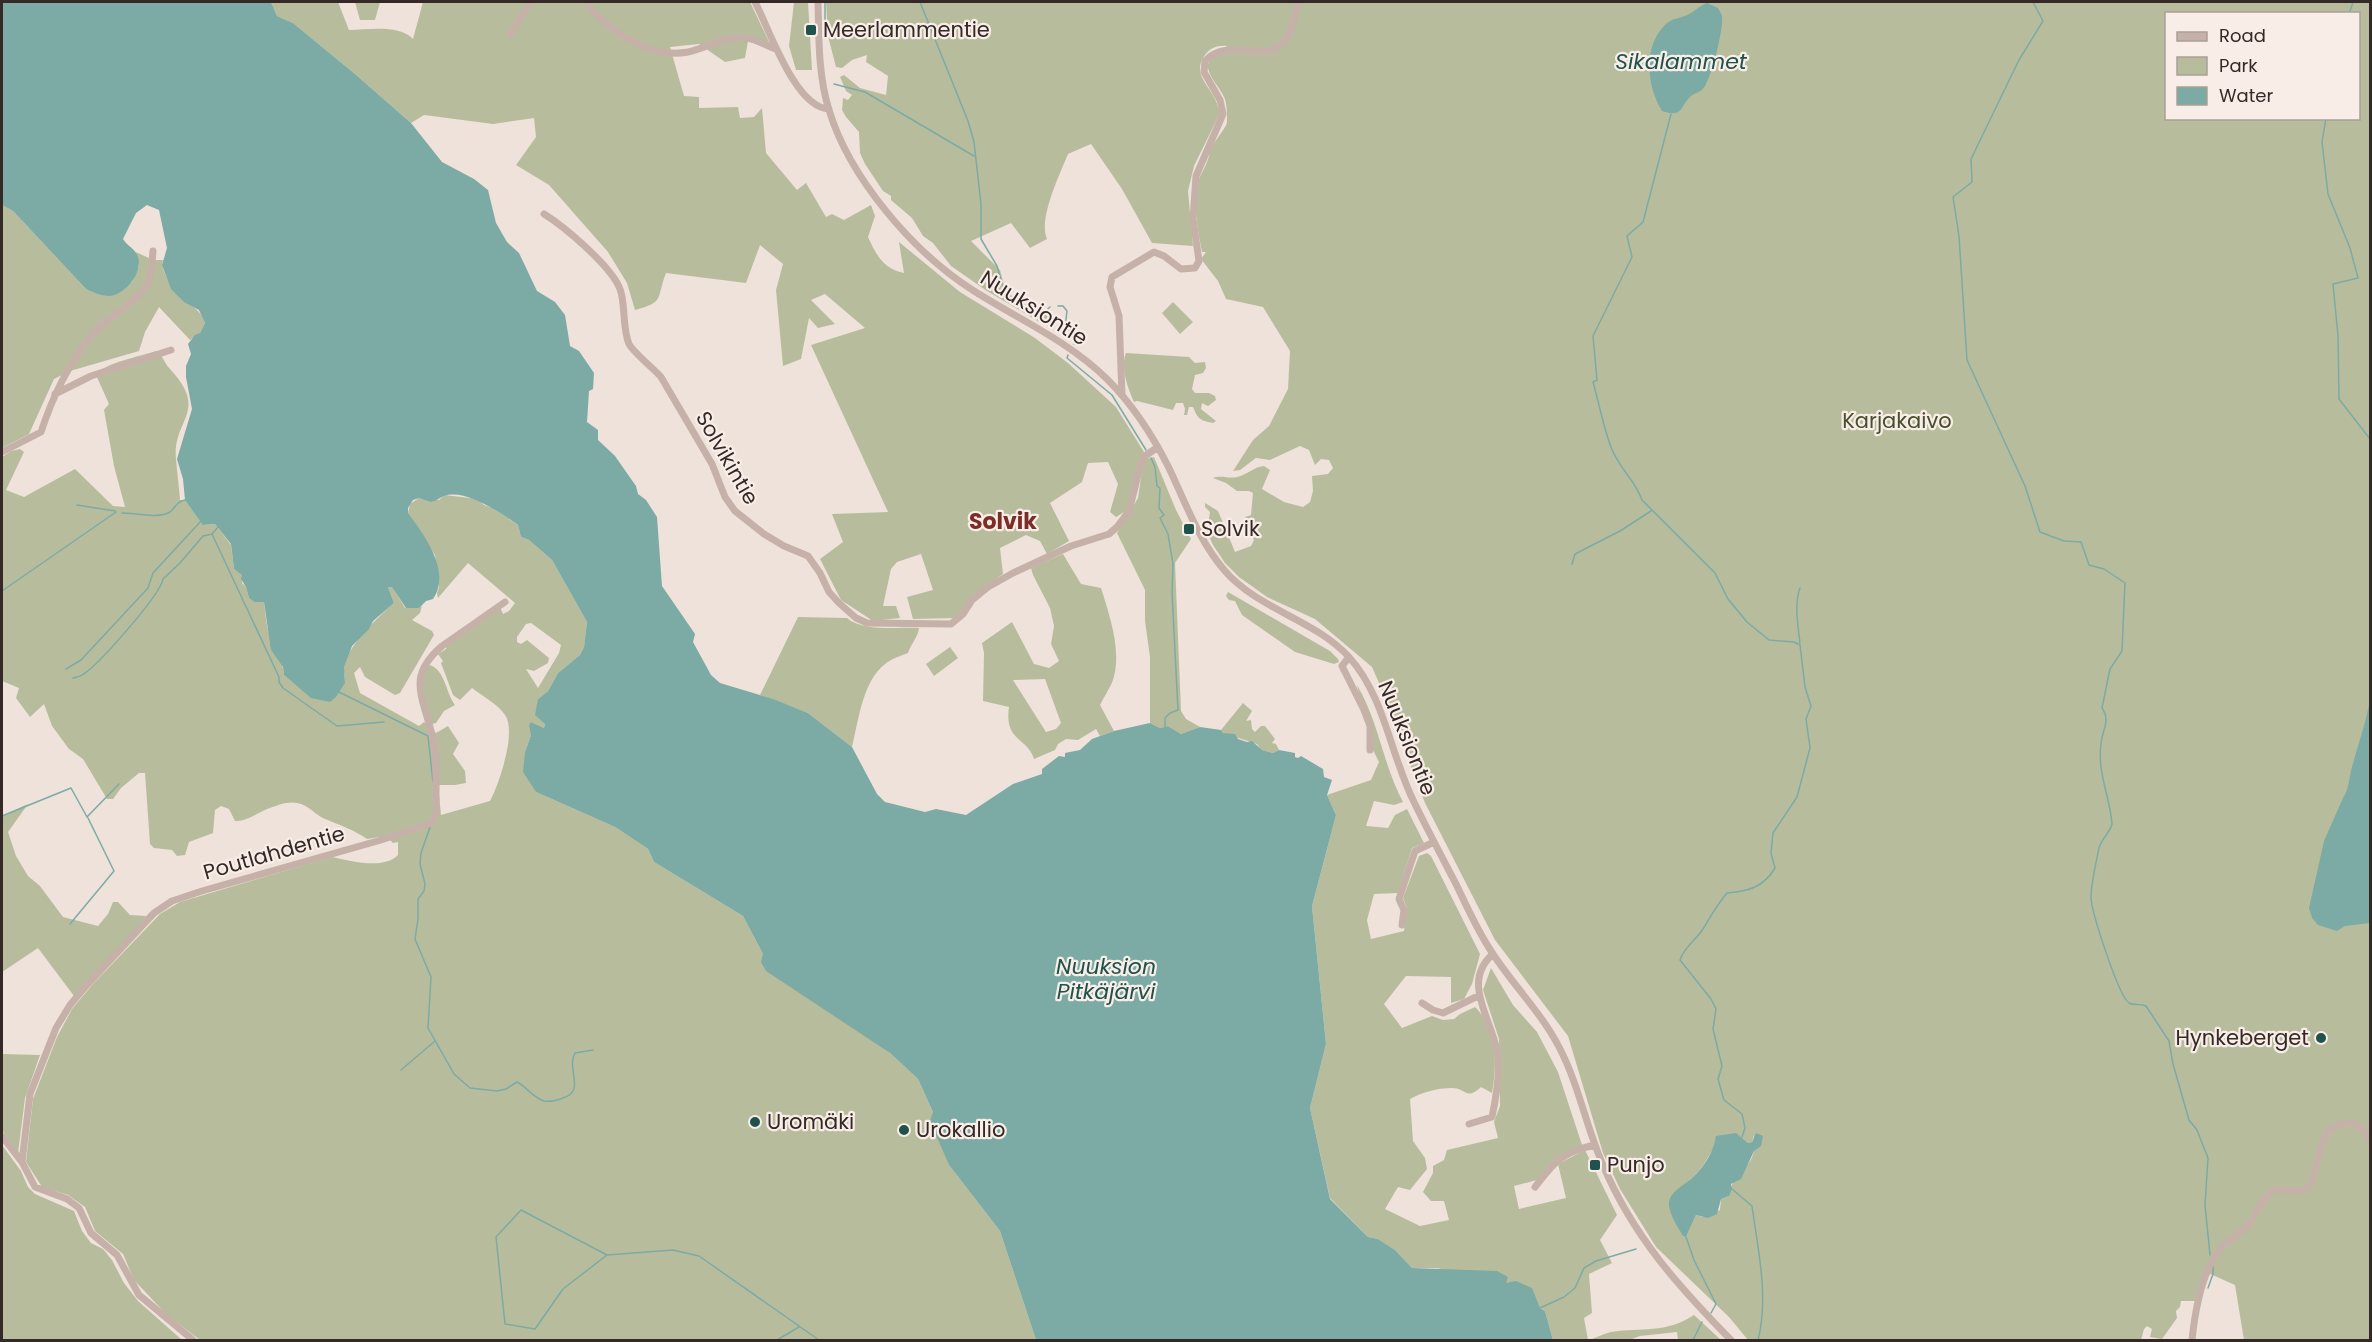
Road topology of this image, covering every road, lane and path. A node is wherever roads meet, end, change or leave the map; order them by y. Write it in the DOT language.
graph roads {
  1 [pos="530,2"];
  2 [pos="585,2"];
  3 [pos="755,2"];
  4 [pos="818,2"];
  5 [pos="1298,2"];
  6 [pos="511,34"];
  7 [pos="776,49"];
  8 [pos="829,109"];
  9 [pos="544,214"];
  10 [pos="153,251"];
  11 [pos="171,350"];
  12 [pos="53,395"];
  13 [pos="1122,395"];
  14 [pos="1158,447"];
  15 [pos="2,452"];
  16 [pos="505,602"];
  17 [pos="1349,657"];
  18 [pos="1370,750"];
  19 [pos="1434,842"];
  20 [pos="1402,925"];
  21 [pos="1493,954"];
  22 [pos="1478,996"];
  23 [pos="1422,1003"];
  24 [pos="1469,1124"];
  25 [pos="2,1136"];
  26 [pos="2370,1140"];
  27 [pos="1594,1145"];
  28 [pos="22,1162"];
  29 [pos="1535,1187"];
  30 [pos="194,1341"];
  31 [pos="1731,1341"];
  32 [pos="2192,1341"];
  1 -- 6 [label="street"];
  2 -- 7 [label="street"];
  3 -- 7 [label="street"];
  4 -- 8 [label="street, Nuuksiontie"];
  5 -- 13 [label="street"];
  7 -- 8 [label="street"];
  8 -- 13 [label="street, Nuuksiontie"];
  9 -- 14 [label="street, Solvikintie"];
  10 -- 12 [label="street"];
  11 -- 12 [label="street"];
  12 -- 15 [label="street"];
  13 -- 14 [label="street, Nuuksiontie"];
  14 -- 17 [label="street, Nuuksiontie"];
  16 -- 28 [label="street, Poutlahdentie"];
  17 -- 18 [label="street"];
  17 -- 19 [label="street, Nuuksiontie"];
  19 -- 20 [label="street"];
  19 -- 21 [label="street, Nuuksiontie"];
  21 -- 22 [label="street"];
  21 -- 27 [label="street, Nuuksiontie"];
  22 -- 23 [label="street"];
  22 -- 24 [label="street"];
  25 -- 28 [label="street"];
  26 -- 32 [label="street"];
  27 -- 29 [label="street"];
  27 -- 31 [label="street, Nuuksiontie"];
  28 -- 30 [label="street"];
}
